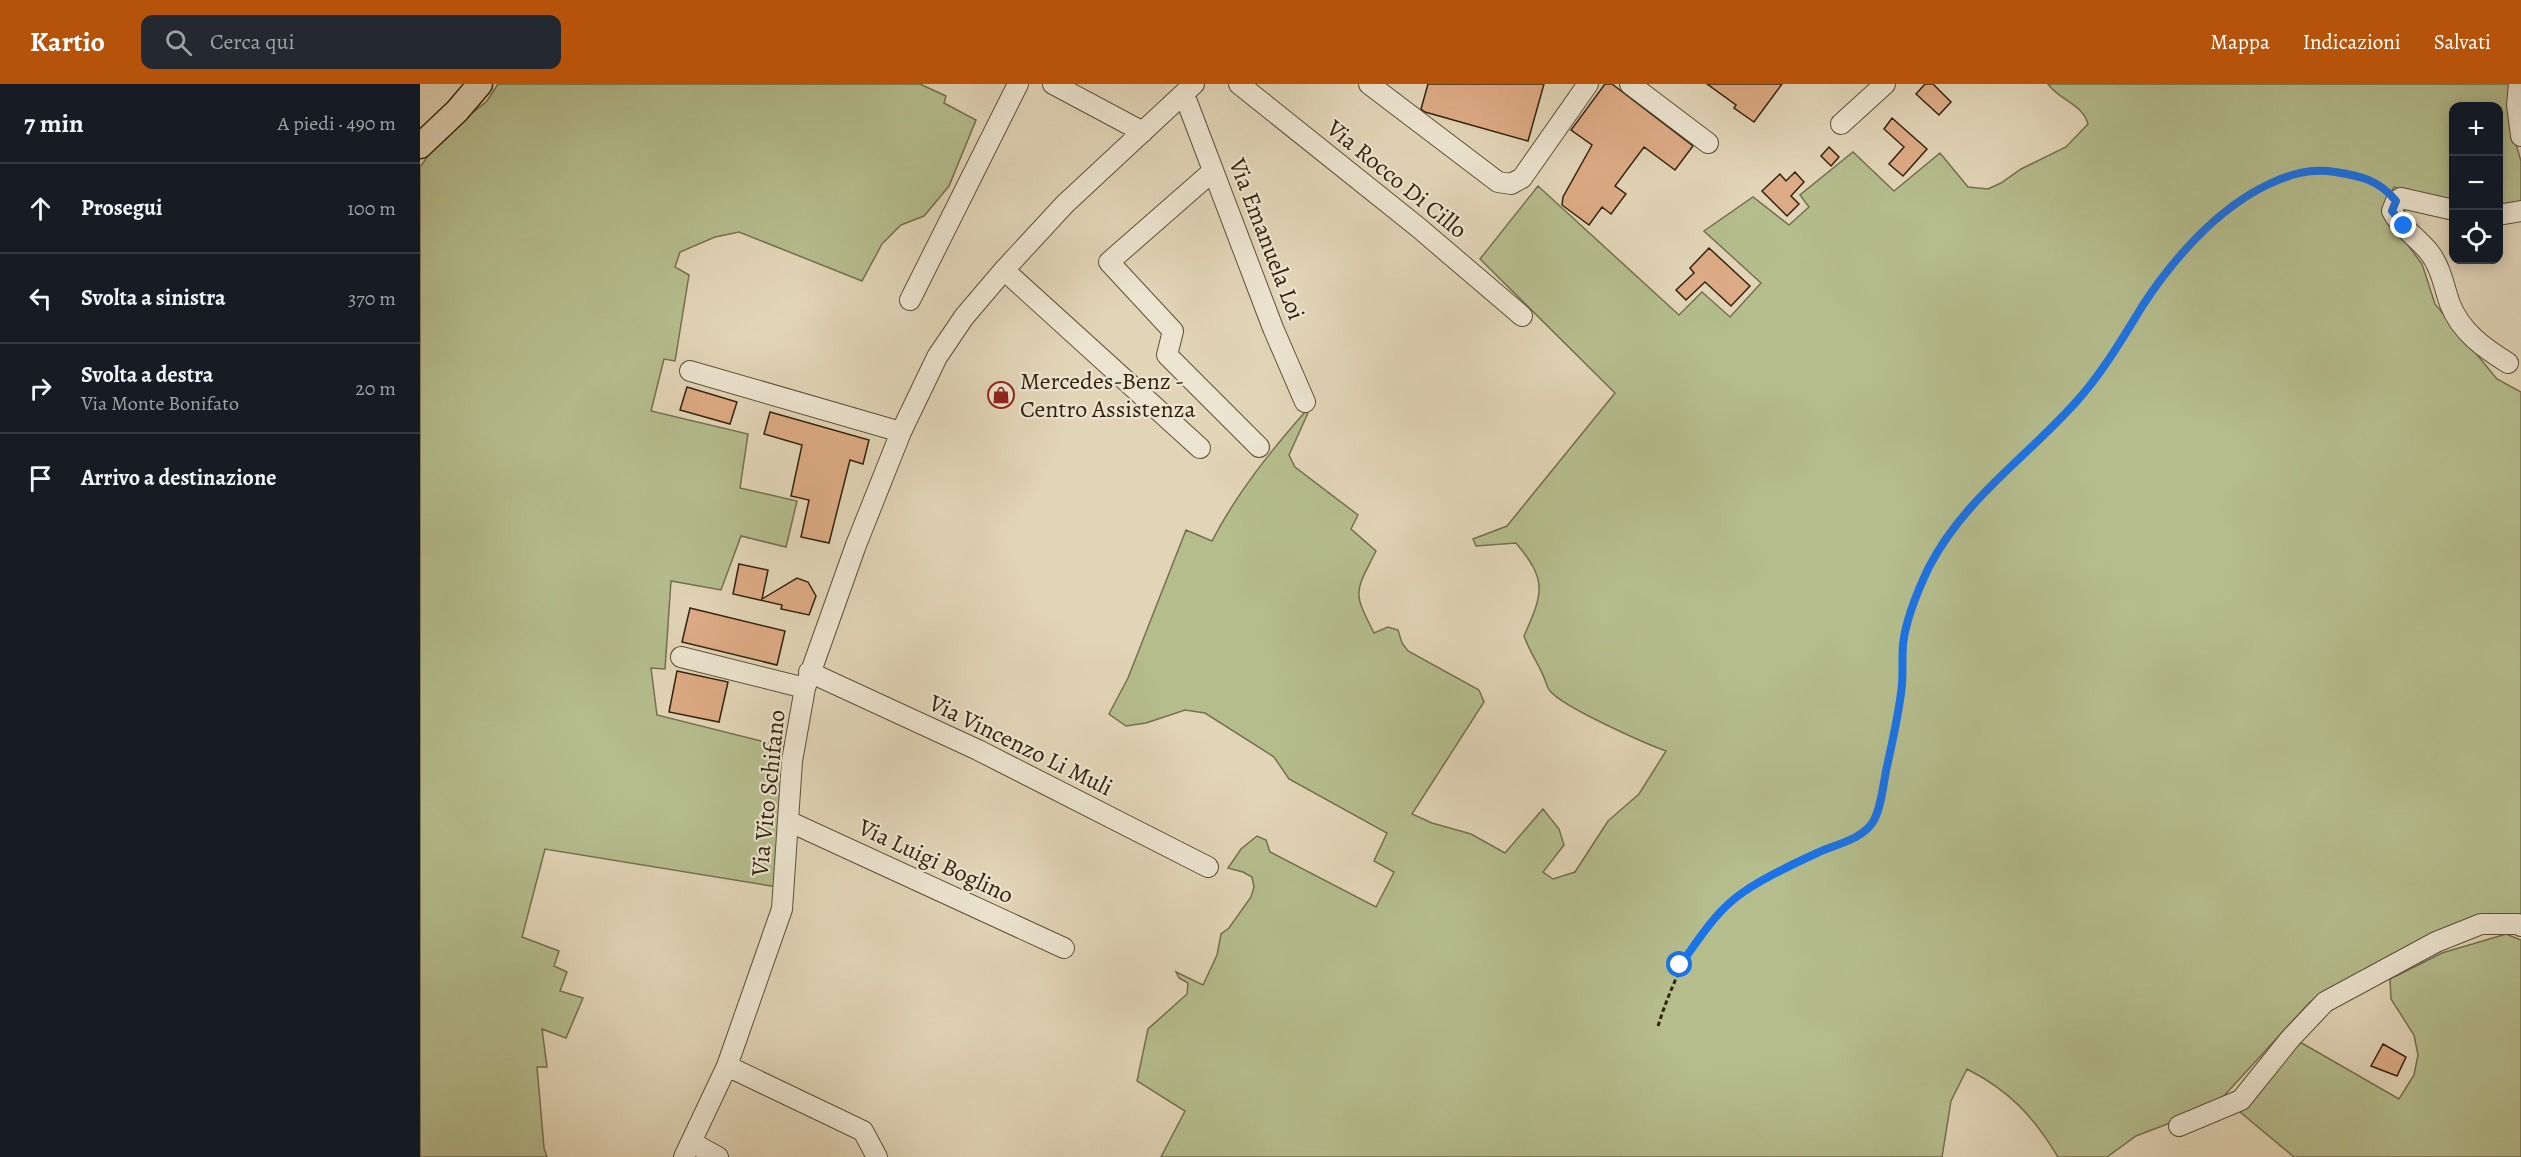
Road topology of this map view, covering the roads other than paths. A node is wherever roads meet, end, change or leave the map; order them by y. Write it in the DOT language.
graph roads {
  1 [pos="480,84"];
  2 [pos="1018,84"];
  3 [pos="1053,84"];
  4 [pos="1239,84"];
  5 [pos="1369,84"];
  6 [pos="1588,84"];
  7 [pos="1630,84"];
  8 [pos="1885,84"];
  9 [pos="2519,84"];
  10 [pos="1189,89"];
  11 [pos="1841,124"];
  12 [pos="1143,132"];
  13 [pos="2521,136"];
  14 [pos="1708,143"];
  15 [pos="420,146"];
  16 [pos="1213,171"];
  17 [pos="2449,209"];
  18 [pos="2521,211"];
  19 [pos="2503,214"];
  20 [pos="1004,270"];
  21 [pos="910,300"];
  22 [pos="1522,316"];
  23 [pos="2508,363"];
  24 [pos="690,371"];
  25 [pos="1305,402"];
  26 [pos="901,432"];
  27 [pos="1259,447"];
  28 [pos="1200,448"];
  29 [pos="681,657"];
  30 [pos="807,680"];
  31 [pos="788,821"];
  32 [pos="1208,867"];
  33 [pos="2521,926"];
  34 [pos="1064,948"];
  35 [pos="728,1066"];
  36 [pos="2180,1126"];
  37 [pos="687,1150"];
  38 [pos="718,1157"];
  39 [pos="877,1157"];
  1 -- 15 [label="main road"];
  2 -- 21 [label="street"];
  3 -- 12 [label="street"];
  4 -- 22 [label="street, Via Rocco Di Cillo"];
  5 -- 6 [label="street"];
  7 -- 14 [label="street"];
  8 -- 11 [label="street"];
  9 -- 13 [label="street"];
  10 -- 12 [label="street, Via Vito Schifano"];
  10 -- 16 [label="street, Via Emanuela Loi"];
  12 -- 20 [label="street, Via Vito Schifano"];
  16 -- 25 [label="street, Via Emanuela Loi"];
  16 -- 27 [label="street"];
  17 -- 23 [label="street"];
  18 -- 19 [label="street"];
  20 -- 26 [label="street, Via Vito Schifano"];
  20 -- 28 [label="street"];
  24 -- 26 [label="street"];
  26 -- 30 [label="street, Via Vito Schifano"];
  29 -- 30 [label="street, Via Vincenzo Li Muli"];
  30 -- 31 [label="street, Via Vito Schifano"];
  30 -- 32 [label="street, Via Vincenzo Li Muli"];
  31 -- 34 [label="street, Via Luigi Boglino"];
  31 -- 35 [label="street, Via Vito Schifano"];
  33 -- 36 [label="street"];
  35 -- 37 [label="street, Via Vito Schifano"];
  35 -- 39 [label="street"];
  37 -- 38 [label="street"];
}
